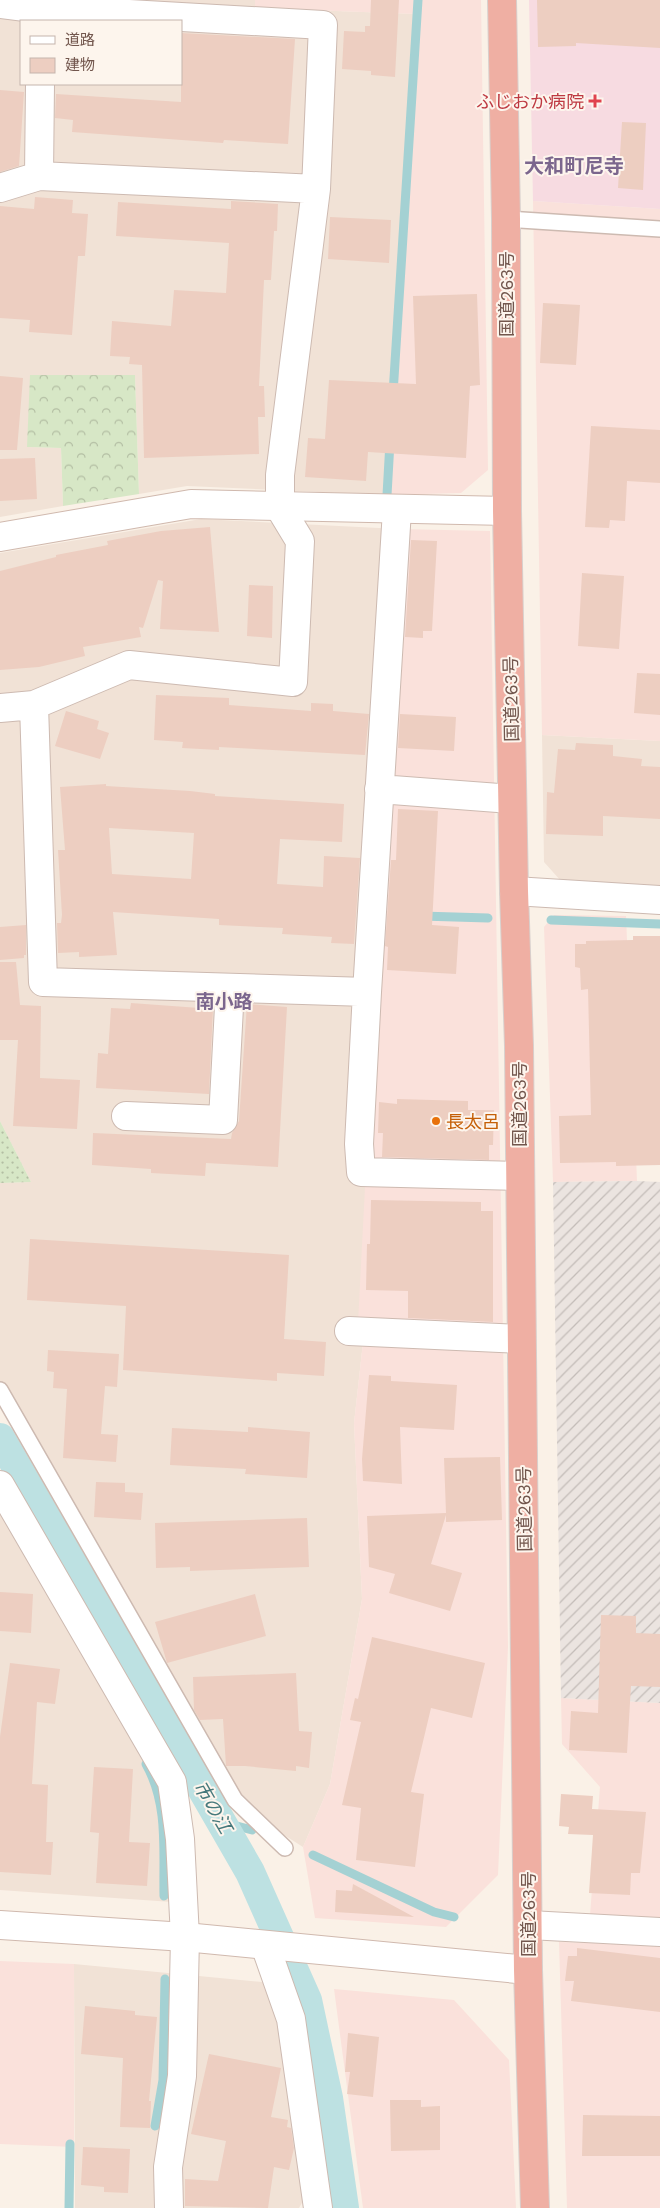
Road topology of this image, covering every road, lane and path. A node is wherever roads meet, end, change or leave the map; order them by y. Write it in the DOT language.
graph roads {
  1 [pos="502,0"];
  2 [pos="0,4"];
  3 [pos="41,15"];
  4 [pos="40,85"];
  5 [pos="39,176"];
  6 [pos="0,188"];
  7 [pos="316,189"];
  8 [pos="506,219"];
  9 [pos="660,229"];
  10 [pos="280,508"];
  11 [pos="397,510"];
  12 [pos="507,511"];
  13 [pos="0,537"];
  14 [pos="34,705"];
  15 [pos="0,708"];
  16 [pos="380,789"];
  17 [pos="512,799"];
  18 [pos="514,891"];
  19 [pos="660,900"];
  20 [pos="230,988"];
  21 [pos="367,992"];
  22 [pos="126,1116"];
  23 [pos="520,1176"];
  24 [pos="349,1331"];
  25 [pos="521,1339"];
  26 [pos="0,1390"];
  27 [pos="0,1485"];
  28 [pos="284,1848"];
  29 [pos="0,1925"];
  30 [pos="529,1925"];
  31 [pos="660,1932"];
  32 [pos="185,1937"];
  33 [pos="265,1945"];
  34 [pos="528,1970"];
  35 [pos="169,2208"];
  36 [pos="318,2208"];
  37 [pos="535,2208"];
  1 -- 8 [label="highway, 国道263号"];
  2 -- 3 [label="street"];
  3 -- 7 [label="street"];
  4 -- 5 [label="street"];
  5 -- 6 [label="street"];
  5 -- 7 [label="street"];
  7 -- 10 [label="street"];
  8 -- 9 [label="lane"];
  8 -- 12 [label="highway, 国道263号"];
  10 -- 11 [label="street"];
  10 -- 13 [label="street"];
  10 -- 14 [label="street"];
  11 -- 12 [label="street"];
  11 -- 16 [label="street"];
  12 -- 17 [label="highway, 国道263号"];
  14 -- 15 [label="street"];
  14 -- 20 [label="street"];
  16 -- 17 [label="street"];
  16 -- 21 [label="street"];
  17 -- 18 [label="highway, 国道263号"];
  18 -- 19 [label="street"];
  18 -- 23 [label="highway, 国道263号"];
  20 -- 21 [label="street"];
  20 -- 22 [label="street"];
  21 -- 23 [label="street"];
  23 -- 25 [label="highway, 国道263号"];
  24 -- 25 [label="street"];
  25 -- 30 [label="highway, 国道263号"];
  26 -- 28 [label="lane"];
  27 -- 32 [label="street"];
  29 -- 32 [label="street"];
  30 -- 31 [label="street"];
  30 -- 34 [label="highway, 国道263号"];
  32 -- 33 [label="street"];
  32 -- 35 [label="street"];
  33 -- 34 [label="street"];
  33 -- 36 [label="street"];
  34 -- 37 [label="highway, 国道263号"];
}
